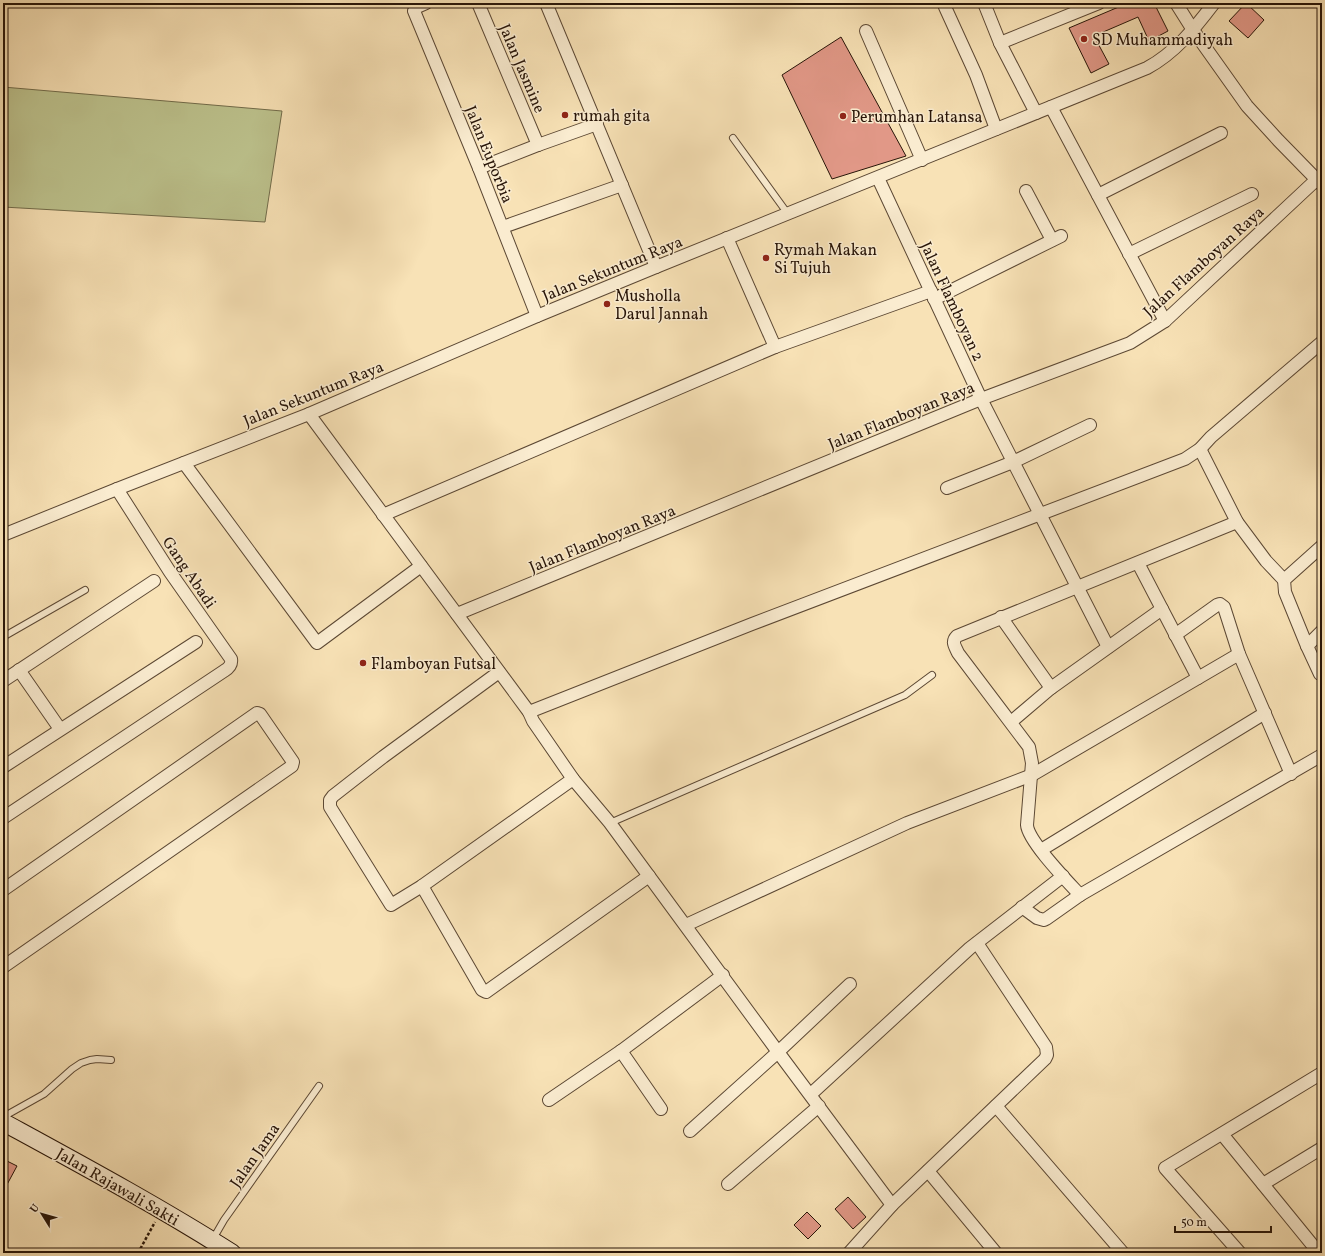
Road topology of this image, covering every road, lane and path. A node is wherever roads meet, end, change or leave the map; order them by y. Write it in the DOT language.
graph roads {
  1 [pos="478,3"];
  2 [pos="546,3"];
  3 [pos="984,3"];
  4 [pos="1098,3"];
  5 [pos="1176,3"];
  6 [pos="1214,3"];
  7 [pos="421,5"];
  8 [pos="945,7"];
  9 [pos="1193,30"];
  10 [pos="866,31"];
  11 [pos="1000,43"];
  12 [pos="1051,107"];
  13 [pos="1036,113"];
  14 [pos="597,124"];
  15 [pos="996,129"];
  16 [pos="1221,133"];
  17 [pos="733,138"];
  18 [pos="538,145"];
  19 [pos="922,160"];
  20 [pos="479,168"];
  21 [pos="878,178"];
  22 [pos="1319,183"];
  23 [pos="622,184"];
  24 [pos="1026,191"];
  25 [pos="1252,194"];
  26 [pos="1098,195"];
  27 [pos="788,214"];
  28 [pos="502,227"];
  29 [pos="727,238"];
  30 [pos="1130,254"];
  31 [pos="656,267"];
  32 [pos="933,295"];
  33 [pos="537,316"];
  34 [pos="1165,321"];
  35 [pos="1322,342"];
  36 [pos="775,347"];
  37 [pos="981,399"];
  38 [pos="309,414"];
  39 [pos="1090,425"];
  40 [pos="1200,449"];
  41 [pos="1013,462"];
  42 [pos="184,463"];
  43 [pos="947,488"];
  44 [pos="117,489"];
  45 [pos="1040,514"];
  46 [pos="383,515"];
  47 [pos="1237,522"];
  48 [pos="3,535"];
  49 [pos="1322,546"];
  50 [pos="1138,562"];
  51 [pos="421,566"];
  52 [pos="1284,580"];
  53 [pos="154,581"];
  54 [pos="1077,586"];
  55 [pos="85,590"];
  56 [pos="1162,609"];
  57 [pos="457,614"];
  58 [pos="1001,617"];
  59 [pos="1322,631"];
  60 [pos="1175,635"];
  61 [pos="3,637"];
  62 [pos="196,642"];
  63 [pos="1307,646"];
  64 [pos="1108,648"];
  65 [pos="1239,654"];
  66 [pos="19,670"];
  67 [pos="499,672"];
  68 [pos="1320,674"];
  69 [pos="932,675"];
  70 [pos="1198,678"];
  71 [pos="3,681"];
  72 [pos="1052,688"];
  73 [pos="529,712"];
  74 [pos="1265,713"];
  75 [pos="1011,722"];
  76 [pos="60,730"];
  77 [pos="1322,755"];
  78 [pos="3,767"];
  79 [pos="1291,774"];
  80 [pos="1032,775"];
  81 [pos="573,779"];
  82 [pos="3,818"];
  83 [pos="610,823"];
  84 [pos="1041,850"];
  85 [pos="649,876"];
  86 [pos="1062,876"];
  87 [pos="422,886"];
  88 [pos="3,890"];
  89 [pos="1080,895"];
  90 [pos="1022,907"];
  91 [pos="686,925"];
  92 [pos="977,943"];
  93 [pos="3,967"];
  94 [pos="723,975"];
  95 [pos="850,984"];
  96 [pos="621,1051"];
  97 [pos="778,1052"];
  98 [pos="111,1060"];
  99 [pos="1322,1073"];
  100 [pos="319,1086"];
  101 [pos="810,1094"];
  102 [pos="549,1100"];
  103 [pos="820,1106"];
  104 [pos="996,1106"];
  105 [pos="661,1109"];
  106 [pos="3,1117"];
  107 [pos="3,1122"];
  108 [pos="690,1131"];
  109 [pos="1222,1134"];
  110 [pos="1322,1148"];
  111 [pos="928,1171"];
  112 [pos="728,1184"];
  113 [pos="1263,1184"];
  114 [pos="892,1205"];
  115 [pos="161,1210"];
  116 [pos="212,1240"];
  117 [pos="138,1253"];
  118 [pos="232,1253"];
  119 [pos="849,1253"];
  120 [pos="996,1253"];
  121 [pos="1123,1253"];
  122 [pos="1240,1253"];
  123 [pos="1319,1253"];
  1 -- 18 [label="street, Jalan Jasmine"];
  2 -- 14 [label="street"];
  3 -- 11 [label="street"];
  4 -- 11 [label="street"];
  5 -- 9 [label="street"];
  6 -- 9 [label="street, Jalan Sekuntum Raya"];
  7 -- 20 [label="street, Jalan Euporbia"];
  8 -- 15 [label="street"];
  9 -- 12 [label="street, Jalan Sekuntum Raya"];
  9 -- 22 [label="street"];
  10 -- 19 [label="street"];
  11 -- 13 [label="street"];
  12 -- 13 [label="street, Jalan Sekuntum Raya"];
  12 -- 26 [label="street"];
  13 -- 15 [label="street, Jalan Sekuntum Raya"];
  14 -- 18 [label="street"];
  14 -- 23 [label="street"];
  15 -- 19 [label="street, Jalan Sekuntum Raya"];
  16 -- 26 [label="street"];
  17 -- 27 [label="lane"];
  18 -- 20 [label="street"];
  19 -- 21 [label="street, Jalan Sekuntum Raya"];
  20 -- 28 [label="street, Jalan Euporbia"];
  21 -- 27 [label="street, Jalan Sekuntum Raya"];
  21 -- 32 [label="street, Jalan Flamboyan 2"];
  22 -- 34 [label="street, Jalan Flamboyan Raya"];
  23 -- 28 [label="street"];
  23 -- 31 [label="street"];
  24 -- 32 [label="street"];
  25 -- 30 [label="street"];
  26 -- 30 [label="street"];
  27 -- 29 [label="street, Jalan Sekuntum Raya"];
  28 -- 33 [label="street, Jalan Euporbia"];
  29 -- 31 [label="street, Jalan Sekuntum Raya"];
  29 -- 36 [label="street"];
  30 -- 34 [label="street"];
  31 -- 33 [label="street, Jalan Sekuntum Raya"];
  32 -- 36 [label="street"];
  32 -- 37 [label="street, Jalan Flamboyan 2"];
  33 -- 38 [label="street, Jalan Sekuntum Raya"];
  34 -- 37 [label="street, Jalan Flamboyan Raya"];
  35 -- 40 [label="street"];
  36 -- 46 [label="street"];
  37 -- 41 [label="street, Jalan Flamboyan 2"];
  37 -- 57 [label="street, Jalan Flamboyan Raya"];
  38 -- 42 [label="street, Jalan Sekuntum Raya"];
  38 -- 46 [label="street"];
  39 -- 41 [label="street"];
  40 -- 45 [label="street"];
  40 -- 47 [label="street"];
  41 -- 43 [label="street"];
  41 -- 45 [label="street, Jalan Flamboyan 2"];
  42 -- 44 [label="street, Jalan Sekuntum Raya"];
  42 -- 51 [label="street"];
  44 -- 48 [label="street, Jalan Sekuntum Raya"];
  44 -- 82 [label="street, Gang Abadi"];
  45 -- 54 [label="street, Jalan Flamboyan 2"];
  45 -- 73 [label="street"];
  46 -- 51 [label="street"];
  47 -- 50 [label="street"];
  47 -- 52 [label="street"];
  49 -- 52 [label="street"];
  50 -- 54 [label="street"];
  50 -- 56 [label="street"];
  51 -- 57 [label="street"];
  52 -- 63 [label="street"];
  53 -- 66 [label="street"];
  54 -- 58 [label="street"];
  54 -- 64 [label="street, Jalan Flamboyan 2"];
  55 -- 61 [label="lane"];
  56 -- 60 [label="street"];
  56 -- 64 [label="street"];
  57 -- 67 [label="street"];
  58 -- 72 [label="street"];
  58 -- 75 [label="street"];
  59 -- 63 [label="street"];
  60 -- 65 [label="street"];
  60 -- 70 [label="street"];
  62 -- 76 [label="street"];
  63 -- 68 [label="street"];
  64 -- 72 [label="street"];
  65 -- 70 [label="street"];
  65 -- 74 [label="street"];
  66 -- 71 [label="street"];
  66 -- 76 [label="street"];
  67 -- 73 [label="street"];
  67 -- 87 [label="street"];
  69 -- 83 [label="lane"];
  70 -- 80 [label="street"];
  72 -- 75 [label="street"];
  73 -- 81 [label="street"];
  74 -- 79 [label="street"];
  74 -- 84 [label="street"];
  75 -- 80 [label="street"];
  76 -- 78 [label="street"];
  77 -- 79 [label="street"];
  79 -- 89 [label="street"];
  80 -- 84 [label="street"];
  80 -- 91 [label="street"];
  81 -- 83 [label="street"];
  81 -- 87 [label="street"];
  83 -- 85 [label="street"];
  84 -- 86 [label="street"];
  85 -- 87 [label="street"];
  85 -- 91 [label="street"];
  86 -- 89 [label="street"];
  86 -- 90 [label="street"];
  88 -- 93 [label="street"];
  89 -- 90 [label="street"];
  90 -- 92 [label="street"];
  91 -- 94 [label="street"];
  92 -- 101 [label="street"];
  92 -- 104 [label="street"];
  94 -- 96 [label="street"];
  94 -- 97 [label="street"];
  95 -- 97 [label="street"];
  96 -- 102 [label="street"];
  96 -- 105 [label="street"];
  97 -- 101 [label="street"];
  97 -- 108 [label="street"];
  98 -- 106 [label="lane"];
  99 -- 109 [label="street"];
  100 -- 116 [label="lane, Jalan Jama"];
  101 -- 103 [label="street"];
  103 -- 112 [label="street"];
  103 -- 114 [label="street"];
  104 -- 111 [label="street"];
  104 -- 121 [label="street"];
  107 -- 115 [label="main road, Jalan Rajawali Sakti"];
  109 -- 113 [label="street"];
  109 -- 122 [label="street"];
  110 -- 113 [label="street"];
  111 -- 114 [label="street"];
  111 -- 120 [label="street"];
  113 -- 123 [label="street"];
  114 -- 119 [label="street"];
  115 -- 116 [label="main road, Jalan Rajawali Sakti"];
  115 -- 117 [label="path"];
  116 -- 118 [label="main road, Jalan Rajawali Sakti"];
}
